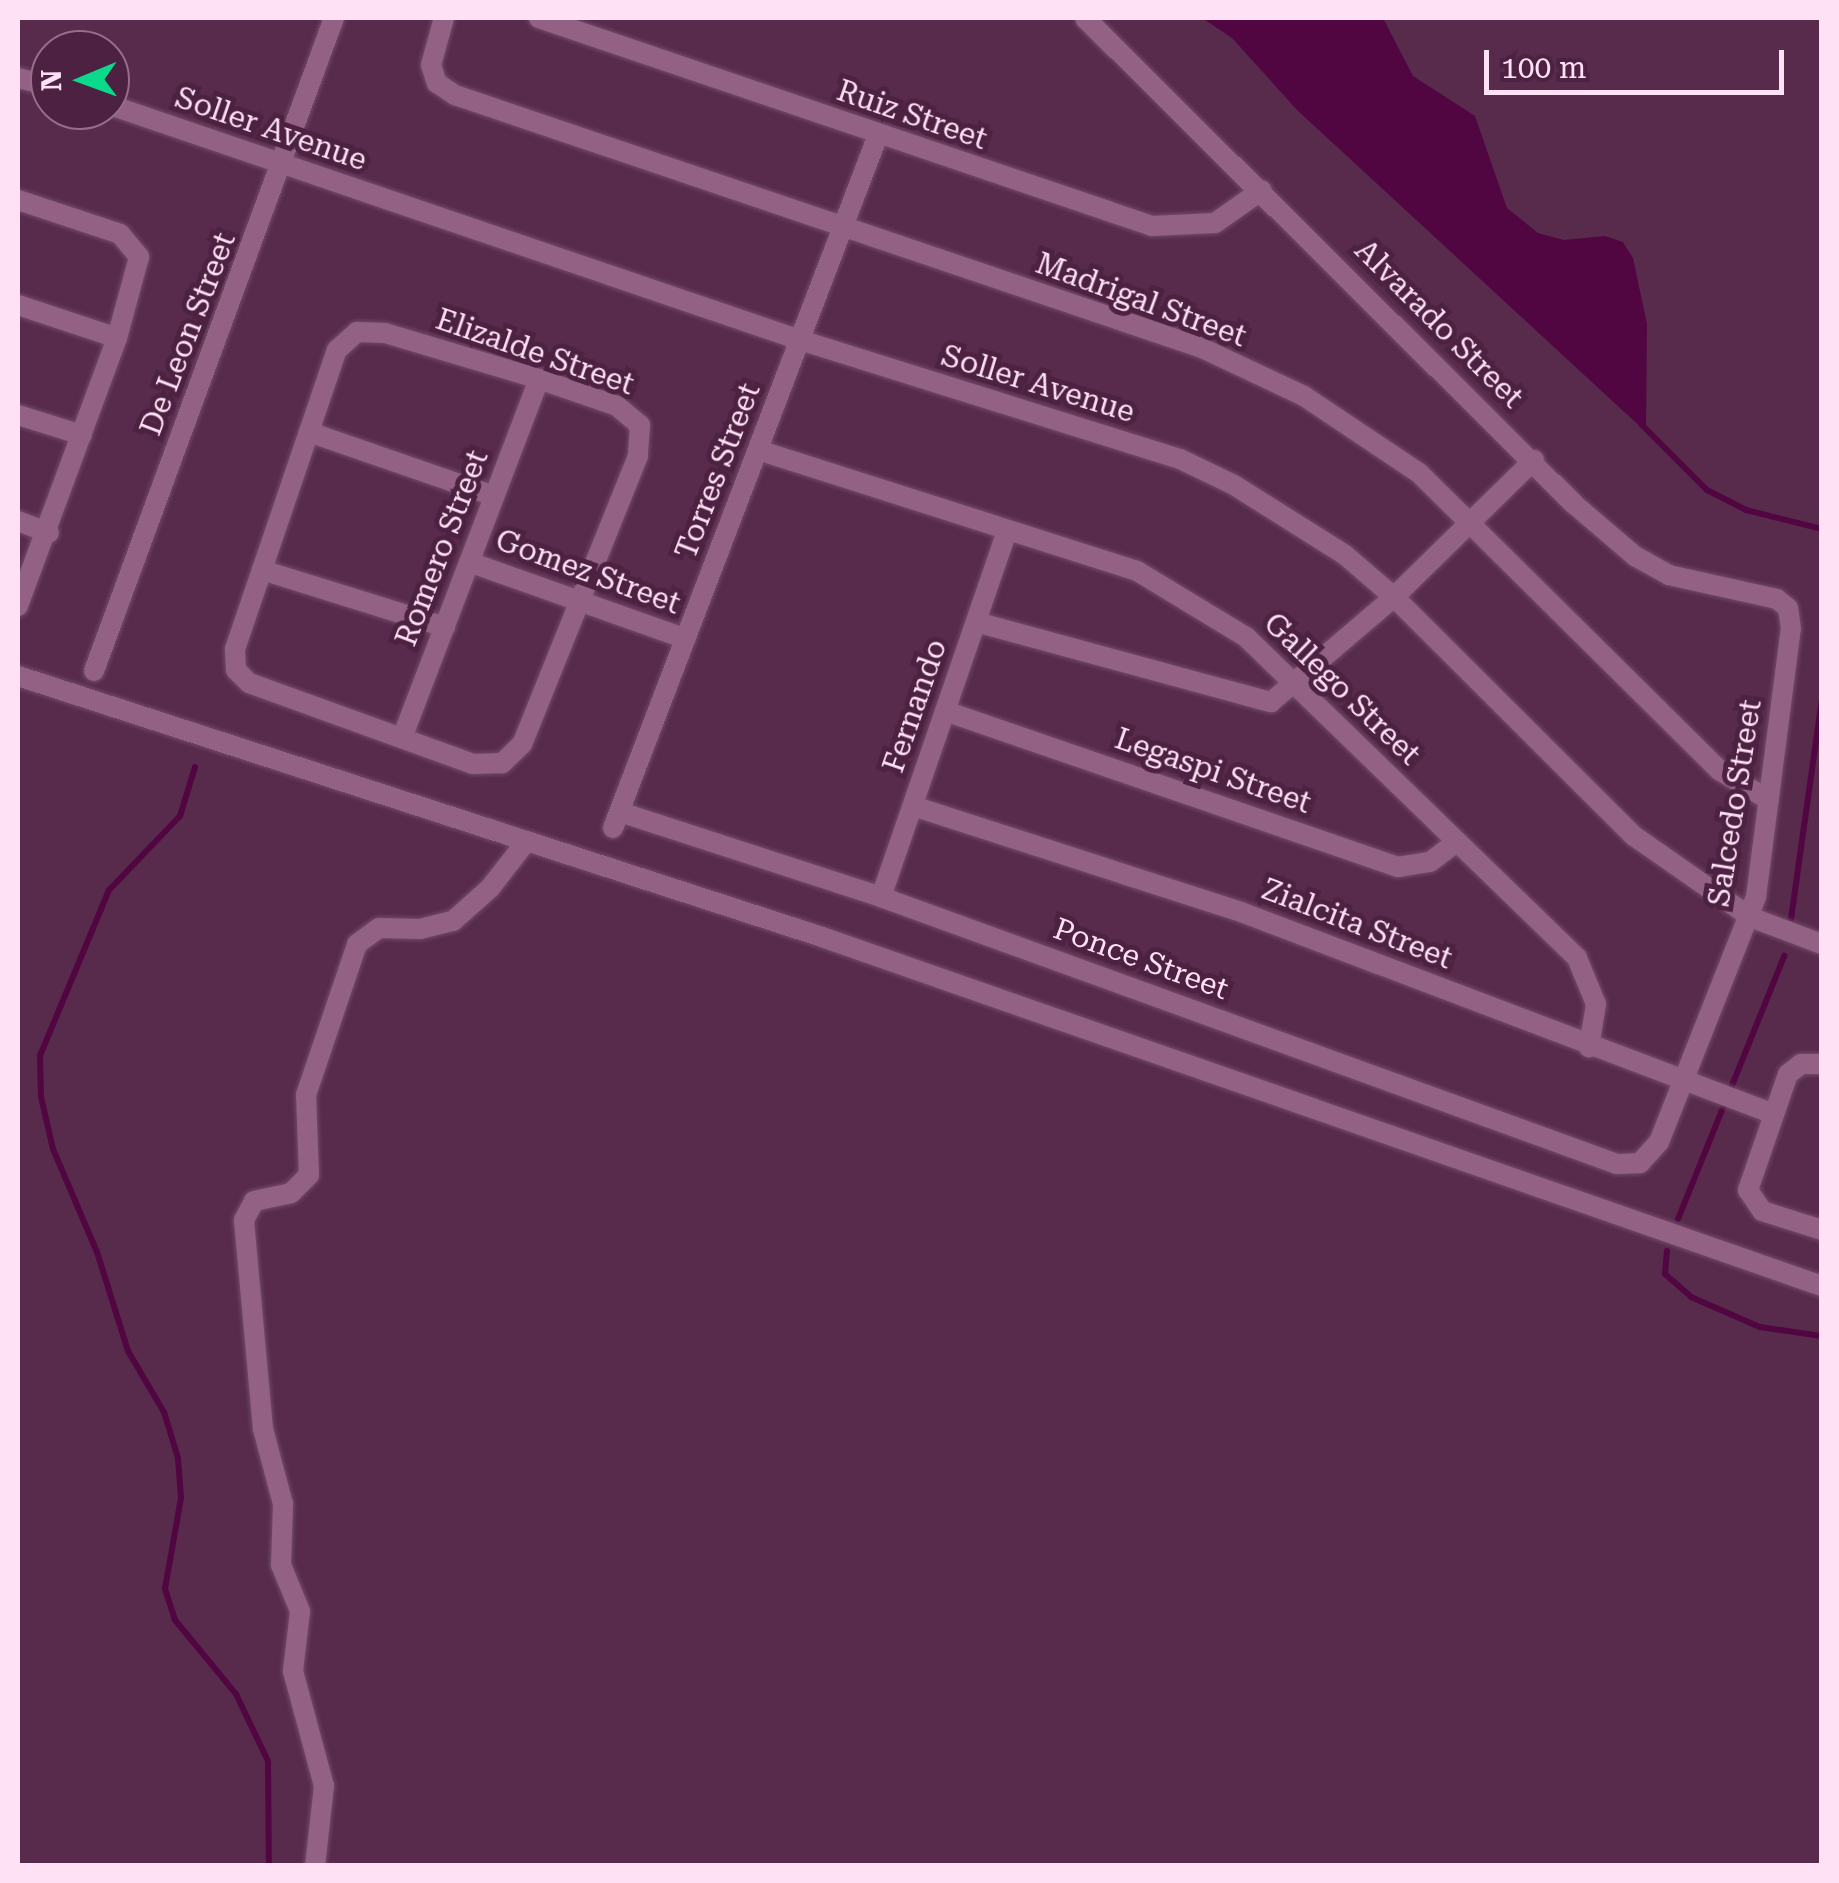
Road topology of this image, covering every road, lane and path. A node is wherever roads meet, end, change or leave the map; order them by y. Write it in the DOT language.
graph roads {
  1 [pos="334,18"];
  2 [pos="444,18"];
  3 [pos="539,18"];
  4 [pos="1084,18"];
  5 [pos="130,112"];
  6 [pos="878,135"];
  7 [pos="283,166"];
  8 [pos="1262,190"];
  9 [pos="18,200"];
  10 [pos="842,228"];
  11 [pos="18,305"];
  12 [pos="117,338"];
  13 [pos="800,340"];
  14 [pos="539,379"];
  15 [pos="18,415"];
  16 [pos="309,432"];
  17 [pos="82,435"];
  18 [pos="758,450"];
  19 [pos="1534,460"];
  20 [pos="494,496"];
  21 [pos="1472,521"];
  22 [pos="18,522"];
  23 [pos="49,532"];
  24 [pos="1006,534"];
  25 [pos="469,562"];
  26 [pos="262,570"];
  27 [pos="1394,597"];
  28 [pos="580,599"];
  29 [pos="18,606"];
  30 [pos="1788,608"];
  31 [pos="976,622"];
  32 [pos="444,627"];
  33 [pos="686,639"];
  34 [pos="94,671"];
  35 [pos="18,676"];
  36 [pos="1296,684"];
  37 [pos="945,711"];
  38 [pos="402,738"];
  39 [pos="1769,800"];
  40 [pos="913,806"];
  41 [pos="616,820"];
  42 [pos="1456,842"];
  43 [pos="525,844"];
  44 [pos="881,897"];
  45 [pos="1750,917"];
  46 [pos="1822,944"];
  47 [pos="1589,1047"];
  48 [pos="1822,1064"];
  49 [pos="1680,1079"];
  50 [pos="1774,1114"];
  51 [pos="1640,1163"];
  52 [pos="1822,1230"];
  53 [pos="1822,1286"];
  54 [pos="315,1866"];
  1 -- 7 [label="street, De Leon Street"];
  2 -- 10 [label="street, Madrigal Street"];
  3 -- 6 [label="street, Ruiz Street"];
  4 -- 8 [label="street, Alvarado Street"];
  5 -- 7 [label="street, Soller Avenue"];
  6 -- 8 [label="street, Ruiz Street"];
  6 -- 10 [label="street, Torres Street"];
  7 -- 13 [label="street, Soller Avenue"];
  7 -- 34 [label="street, De Leon Street"];
  8 -- 19 [label="street, Alvarado Street"];
  9 -- 12 [label="street"];
  10 -- 13 [label="street, Torres Street"];
  10 -- 21 [label="street, Madrigal Street"];
  11 -- 12 [label="street"];
  12 -- 17 [label="street"];
  13 -- 18 [label="street, Torres Street"];
  13 -- 27 [label="street, Soller Avenue"];
  14 -- 16 [label="street, Elizalde Street"];
  14 -- 20 [label="street, Romero Street"];
  14 -- 28 [label="street, Elizalde Street"];
  15 -- 17 [label="street"];
  16 -- 20 [label="street"];
  16 -- 26 [label="street, Elizalde Street"];
  17 -- 23 [label="street"];
  18 -- 24 [label="street, Gallego Street"];
  18 -- 33 [label="street, Torres Street"];
  19 -- 21 [label="street"];
  19 -- 30 [label="street, Alvarado Street"];
  20 -- 25 [label="street, Romero Street"];
  21 -- 27 [label="street"];
  21 -- 39 [label="street, Madrigal Street"];
  22 -- 23 [label="street"];
  23 -- 29 [label="street"];
  24 -- 31 [label="street, Fernando"];
  24 -- 36 [label="street, Gallego Street"];
  25 -- 28 [label="street, Gomez Street"];
  25 -- 32 [label="street, Romero Street"];
  26 -- 32 [label="street"];
  26 -- 38 [label="street, Elizalde Street"];
  27 -- 36 [label="street"];
  27 -- 45 [label="street, Soller Avenue"];
  28 -- 33 [label="street, Gomez Street"];
  28 -- 38 [label="street, Elizalde Street"];
  30 -- 39 [label="street, Salcedo Street"];
  31 -- 36 [label="street"];
  31 -- 37 [label="street, Fernando"];
  32 -- 38 [label="street, Romero Street"];
  33 -- 41 [label="street, Torres Street"];
  35 -- 43 [label="street"];
  36 -- 42 [label="street, Gallego Street"];
  37 -- 40 [label="street, Fernando"];
  37 -- 42 [label="street, Legaspi Street"];
  39 -- 45 [label="street, Salcedo Street"];
  40 -- 44 [label="street, Fernando"];
  40 -- 47 [label="street, Zialcita Street"];
  41 -- 44 [label="street, Ponce Street"];
  42 -- 47 [label="street, Gallego Street"];
  43 -- 53 [label="street"];
  43 -- 54 [label="street"];
  44 -- 51 [label="street, Ponce Street"];
  45 -- 46 [label="street, Soller Avenue"];
  45 -- 49 [label="street, Salcedo Street"];
  47 -- 49 [label="street, Zialcita Street"];
  48 -- 50 [label="street"];
  49 -- 50 [label="street, Zialcita Street"];
  49 -- 51 [label="street, Salcedo Street"];
  50 -- 52 [label="street"];
}
